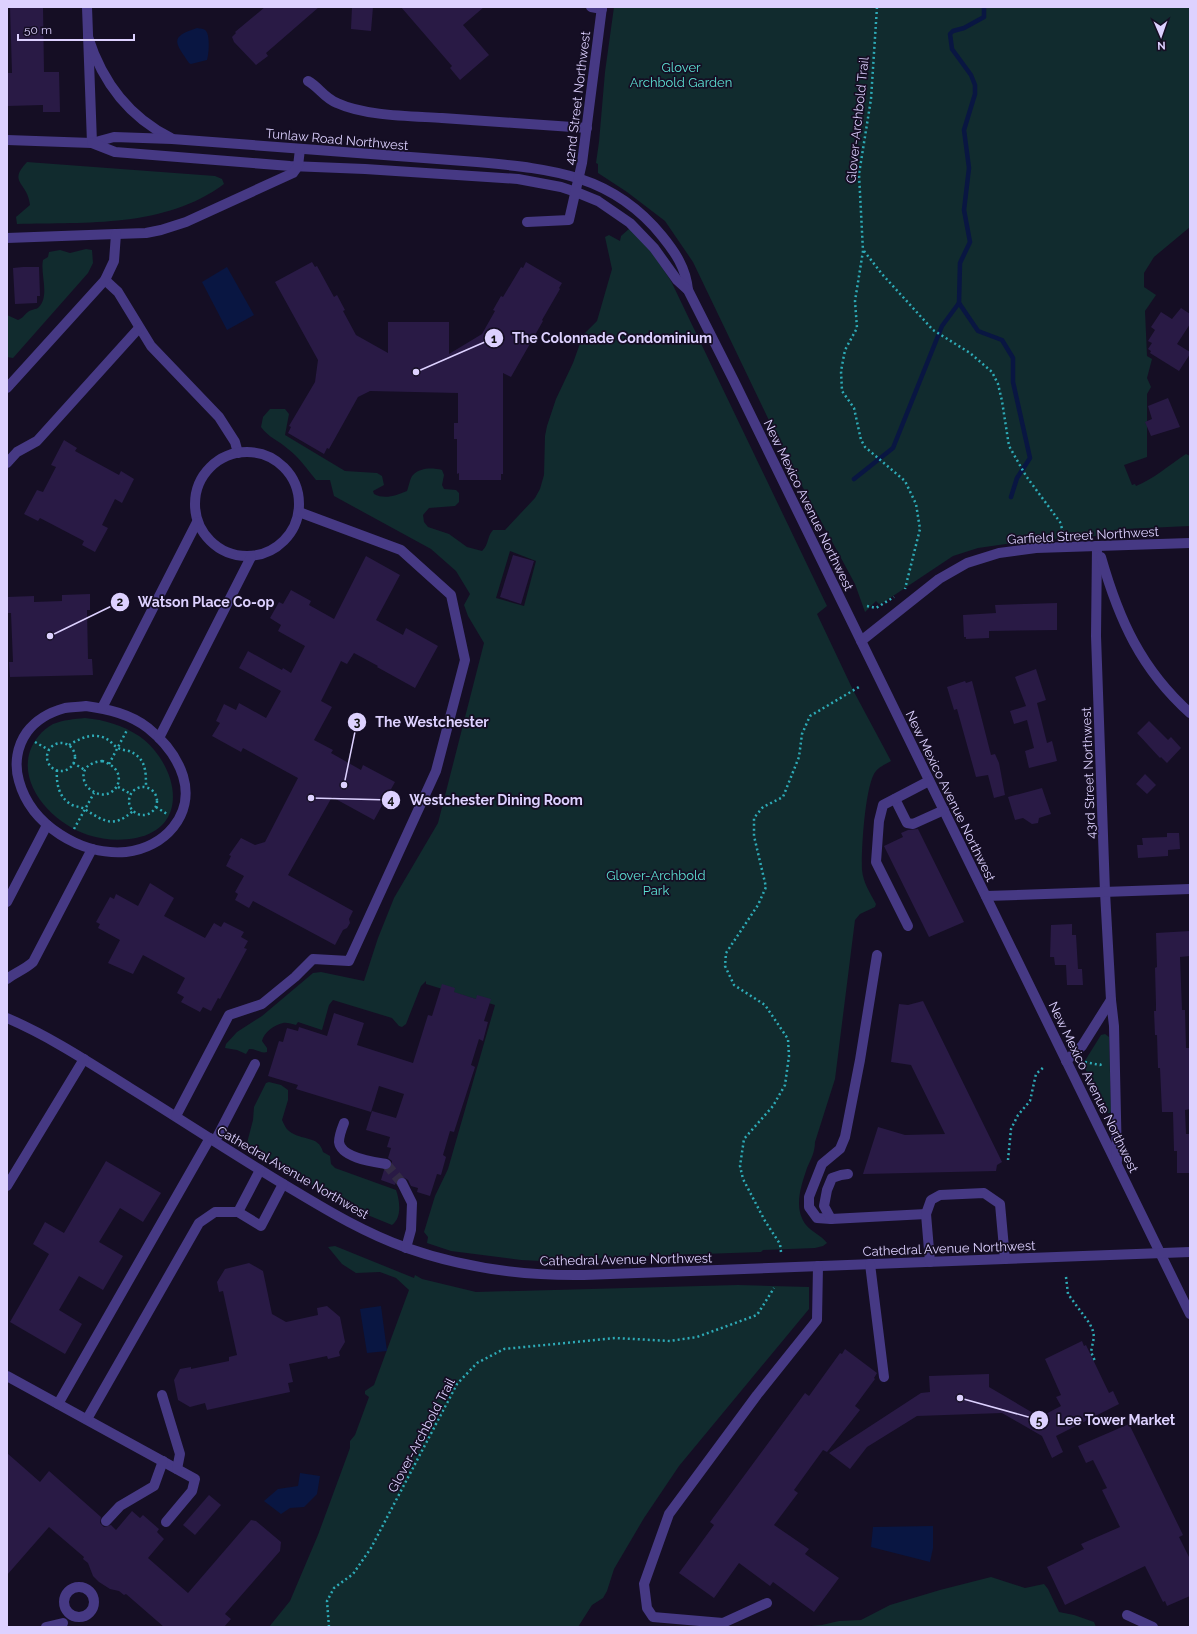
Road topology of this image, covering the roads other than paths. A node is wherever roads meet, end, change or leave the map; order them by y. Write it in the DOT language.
graph roads {
  1 [pos="87,7"];
  2 [pos="591,7"];
  3 [pos="602,8"];
  4 [pos="88,37"];
  5 [pos="308,81"];
  6 [pos="587,128"];
  7 [pos="172,139"];
  8 [pos="7,140"];
  9 [pos="92,143"];
  10 [pos="300,148"];
  11 [pos="298,166"];
  12 [pos="579,178"];
  13 [pos="576,192"];
  14 [pos="526,222"];
  15 [pos="116,234"];
  16 [pos="7,238"];
  17 [pos="105,280"];
  18 [pos="688,290"];
  19 [pos="139,328"];
  20 [pos="8,385"];
  21 [pos="238,453"];
  22 [pos="7,463"];
  23 [pos="299,512"];
  24 [pos="197,522"];
  25 [pos="1190,543"];
  26 [pos="1097,546"];
  27 [pos="251,557"];
  28 [pos="861,640"];
  29 [pos="102,708"];
  30 [pos="1190,713"];
  31 [pos="159,738"];
  32 [pos="929,781"];
  33 [pos="895,799"];
  34 [pos="944,810"];
  35 [pos="47,825"];
  36 [pos="92,849"];
  37 [pos="1190,889"];
  38 [pos="1105,892"];
  39 [pos="986,896"];
  40 [pos="7,902"];
  41 [pos="908,926"];
  42 [pos="877,955"];
  43 [pos="7,979"];
  44 [pos="1111,1000"];
  45 [pos="7,1018"];
  46 [pos="84,1059"];
  47 [pos="1066,1061"];
  48 [pos="254,1064"];
  49 [pos="176,1116"];
  50 [pos="344,1123"];
  51 [pos="212,1140"];
  52 [pos="386,1164"];
  53 [pos="1117,1164"];
  54 [pos="260,1170"];
  55 [pos="848,1174"];
  56 [pos="402,1183"];
  57 [pos="284,1184"];
  58 [pos="7,1186"];
  59 [pos="238,1212"];
  60 [pos="926,1214"];
  61 [pos="831,1219"];
  62 [pos="406,1248"];
  63 [pos="1190,1252"];
  64 [pos="1160,1253"];
  65 [pos="1005,1258"];
  66 [pos="930,1262"];
  67 [pos="870,1264"];
  68 [pos="818,1266"];
  69 [pos="1190,1314"];
  70 [pos="7,1376"];
  71 [pos="884,1377"];
  72 [pos="162,1396"];
  73 [pos="58,1404"];
  74 [pos="87,1419"];
  75 [pos="163,1461"];
  76 [pos="177,1469"];
  77 [pos="106,1521"];
  78 [pos="166,1522"];
  79 [pos="767,1603"];
  80 [pos="70,1614"];
  81 [pos="1126,1615"];
  82 [pos="63,1625"];
  83 [pos="46,1627"];
  84 [pos="1152,1627"];
  1 -- 4 [label="street"];
  2 -- 3 [label="street"];
  3 -- 6 [label="street, 42nd Street Northwest"];
  4 -- 7 [label="street"];
  4 -- 9 [label="street"];
  5 -- 6 [label="street"];
  6 -- 12 [label="street, 42nd Street Northwest"];
  7 -- 9 [label="street, Tunlaw Road Northwest"];
  7 -- 10 [label="street, Tunlaw Road Northwest"];
  8 -- 9 [label="street, Tunlaw Road Northwest"];
  9 -- 11 [label="street, Tunlaw Road Northwest"];
  10 -- 11 [label="street"];
  10 -- 12 [label="street, Tunlaw Road Northwest"];
  11 -- 13 [label="street, Tunlaw Road Northwest"];
  11 -- 15 [label="street"];
  12 -- 13 [label="street, 42nd Street Northwest"];
  12 -- 18 [label="street, New Mexico Avenue Northwest"];
  13 -- 14 [label="street, 42nd Street Northwest"];
  13 -- 18 [label="street, New Mexico Avenue Northwest"];
  15 -- 16 [label="street"];
  15 -- 17 [label="street"];
  17 -- 19 [label="street"];
  17 -- 20 [label="street"];
  18 -- 28 [label="street, New Mexico Avenue Northwest"];
  19 -- 21 [label="street"];
  19 -- 22 [label="street"];
  21 -- 23 [label="street"];
  21 -- 24 [label="street"];
  23 -- 27 [label="street"];
  23 -- 49 [label="street"];
  24 -- 27 [label="street"];
  24 -- 29 [label="street"];
  25 -- 26 [label="street, Garfield Street Northwest"];
  26 -- 28 [label="street, Garfield Street Northwest"];
  26 -- 30 [label="street"];
  26 -- 38 [label="street, 43rd Street Northwest"];
  27 -- 31 [label="street"];
  28 -- 32 [label="street, New Mexico Avenue Northwest"];
  29 -- 31 [label="street"];
  29 -- 35 [label="street"];
  31 -- 36 [label="street"];
  32 -- 33 [label="street"];
  32 -- 34 [label="street, New Mexico Avenue Northwest"];
  33 -- 34 [label="street"];
  33 -- 41 [label="street"];
  34 -- 39 [label="street, New Mexico Avenue Northwest"];
  35 -- 36 [label="street"];
  35 -- 40 [label="street"];
  36 -- 43 [label="street"];
  37 -- 38 [label="street"];
  38 -- 39 [label="street"];
  38 -- 44 [label="street, 43rd Street Northwest"];
  39 -- 47 [label="street, New Mexico Avenue Northwest"];
  42 -- 61 [label="street"];
  44 -- 47 [label="street"];
  44 -- 53 [label="street, 43rd Street Northwest"];
  45 -- 46 [label="street, Cathedral Avenue Northwest"];
  46 -- 49 [label="street, Cathedral Avenue Northwest"];
  46 -- 58 [label="street"];
  47 -- 53 [label="street, New Mexico Avenue Northwest"];
  48 -- 51 [label="street"];
  49 -- 51 [label="street, Cathedral Avenue Northwest"];
  50 -- 52 [label="street"];
  51 -- 54 [label="street, Cathedral Avenue Northwest"];
  51 -- 73 [label="street"];
  53 -- 64 [label="street, New Mexico Avenue Northwest"];
  54 -- 57 [label="street, Cathedral Avenue Northwest"];
  54 -- 59 [label="street"];
  55 -- 61 [label="street"];
  56 -- 62 [label="street"];
  57 -- 59 [label="street"];
  57 -- 62 [label="street, Cathedral Avenue Northwest"];
  59 -- 74 [label="street"];
  60 -- 61 [label="street"];
  60 -- 65 [label="street"];
  60 -- 66 [label="street"];
  62 -- 68 [label="street, Cathedral Avenue Northwest"];
  63 -- 64 [label="street, Cathedral Avenue Northwest"];
  64 -- 65 [label="street, Cathedral Avenue Northwest"];
  64 -- 69 [label="street, New Mexico Avenue Northwest"];
  65 -- 66 [label="street, Cathedral Avenue Northwest"];
  66 -- 67 [label="street, Cathedral Avenue Northwest"];
  67 -- 68 [label="street, Cathedral Avenue Northwest"];
  67 -- 71 [label="street"];
  68 -- 79 [label="street"];
  70 -- 73 [label="street"];
  72 -- 76 [label="street"];
  73 -- 74 [label="street"];
  74 -- 75 [label="street"];
  75 -- 76 [label="street"];
  75 -- 77 [label="street"];
  76 -- 78 [label="street"];
  80 -- 82 [label="street"];
  81 -- 84 [label="street"];
  82 -- 83 [label="street"];
}
